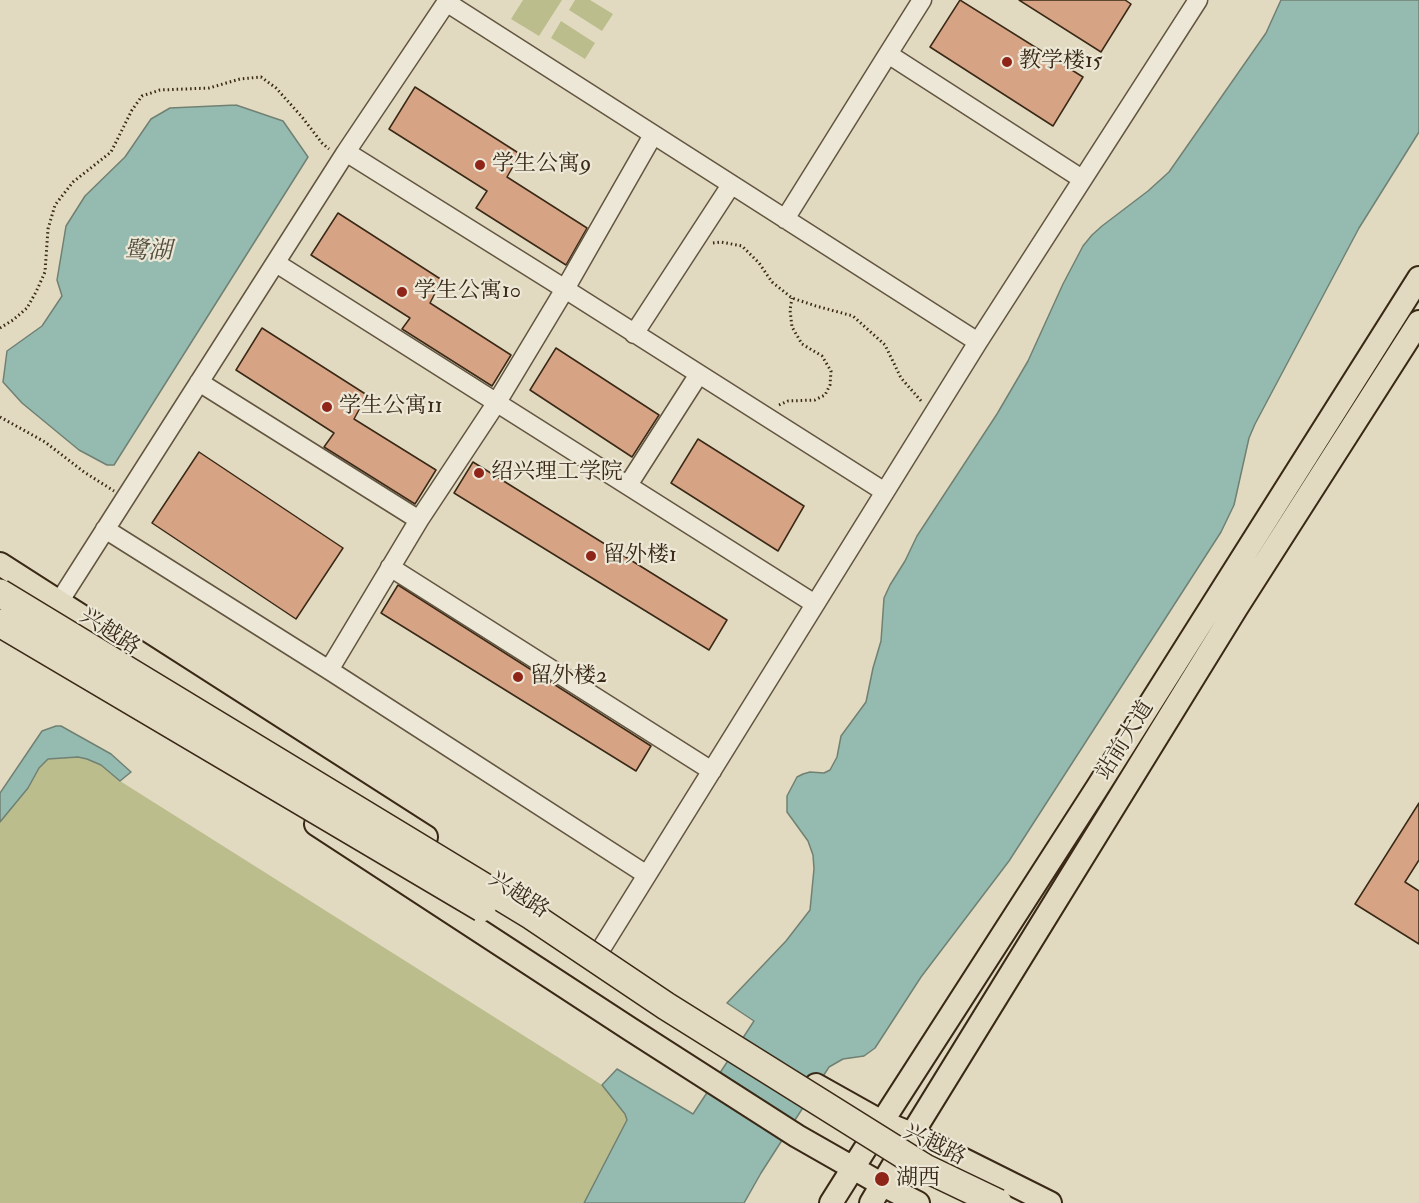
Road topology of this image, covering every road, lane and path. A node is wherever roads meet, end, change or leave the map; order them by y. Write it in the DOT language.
graph roads {
  1 [pos="922,0"];
  2 [pos="1198,0"];
  3 [pos="447,1"];
  4 [pos="888,54"];
  5 [pos="653,135"];
  6 [pos="345,155"];
  7 [pos="1082,180"];
  8 [pos="731,185"];
  9 [pos="785,219"];
  10 [pos="692,244"];
  11 [pos="276,263"];
  12 [pos="1419,278"];
  13 [pos="565,289"];
  14 [pos="792,298"];
  15 [pos="1419,322"];
  16 [pos="0,328"];
  17 [pos="634,334"];
  18 [pos="978,342"];
  19 [pos="699,374"];
  20 [pos="199,382"];
  21 [pos="497,402"];
  22 [pos="933,415"];
  23 [pos="0,417"];
  24 [pos="771,420"];
  25 [pos="628,485"];
  26 [pos="885,492"];
  27 [pos="125,499"];
  28 [pos="419,520"];
  29 [pos="105,529"];
  30 [pos="0,564"];
  31 [pos="390,567"];
  32 [pos="0,593"];
  33 [pos="59,602"];
  34 [pos="815,604"];
  35 [pos="0,616"];
  36 [pos="0,623"];
  37 [pos="35,640"];
  38 [pos="329,670"];
  39 [pos="712,771"];
  40 [pos="647,875"];
  41 [pos="601,949"];
  42 [pos="882,1122"];
  43 [pos="912,1134"];
  44 [pos="853,1168"];
  45 [pos="877,1194"];
  46 [pos="831,1203"];
  47 [pos="898,1203"];
  48 [pos="918,1203"];
  49 [pos="961,1203"];
  50 [pos="998,1203"];
  51 [pos="1050,1203"];
  1 -- 4 [label="street"];
  2 -- 7 [label="street"];
  3 -- 5 [label="street"];
  3 -- 6 [label="street"];
  4 -- 7 [label="street"];
  4 -- 9 [label="street"];
  5 -- 8 [label="street"];
  5 -- 13 [label="street"];
  6 -- 11 [label="street"];
  6 -- 13 [label="street"];
  6 -- 16 [label="path"];
  7 -- 18 [label="street"];
  8 -- 9 [label="street"];
  8 -- 10 [label="street"];
  9 -- 18 [label="street"];
  10 -- 14 [label="path"];
  10 -- 17 [label="street"];
  11 -- 20 [label="street"];
  11 -- 21 [label="street"];
  12 -- 42 [label="main road, 站前大道"];
  13 -- 17 [label="street"];
  13 -- 21 [label="street"];
  14 -- 22 [label="path"];
  14 -- 24 [label="path"];
  15 -- 43 [label="main road, 站前大道"];
  17 -- 19 [label="street"];
  18 -- 22 [label="street"];
  19 -- 24 [label="street"];
  19 -- 25 [label="street"];
  20 -- 27 [label="street"];
  20 -- 28 [label="street"];
  21 -- 25 [label="street"];
  21 -- 28 [label="street"];
  22 -- 26 [label="street"];
  23 -- 27 [label="path"];
  24 -- 26 [label="street"];
  25 -- 34 [label="street"];
  26 -- 34 [label="street"];
  27 -- 29 [label="street"];
  28 -- 31 [label="street"];
  29 -- 33 [label="street"];
  29 -- 38 [label="street"];
  30 -- 33 [label="main road, 兴越路"];
  31 -- 38 [label="street"];
  31 -- 39 [label="street"];
  32 -- 50 [label="highway, bridge"];
  33 -- 37 [label="street"];
  33 -- 41 [label="main road, 兴越路"];
  34 -- 39 [label="street"];
  35 -- 37 [label="main road, 兴越路"];
  36 -- 49 [label="highway, bridge"];
  37 -- 44 [label="main road, 兴越路"];
  38 -- 40 [label="street"];
  39 -- 40 [label="street"];
  40 -- 41 [label="street"];
  41 -- 42 [label="main road, 兴越路"];
  42 -- 43 [label="main road, 兴越路"];
  42 -- 44 [label="main road, 站前大道"];
  43 -- 45 [label="main road, 站前大道"];
  43 -- 51 [label="main road, 兴越路"];
  44 -- 45 [label="main road, 兴越路"];
  44 -- 46 [label="main road, 站前大道"];
  45 -- 47 [label="street"];
  45 -- 48 [label="main road, 兴越路"];
}
